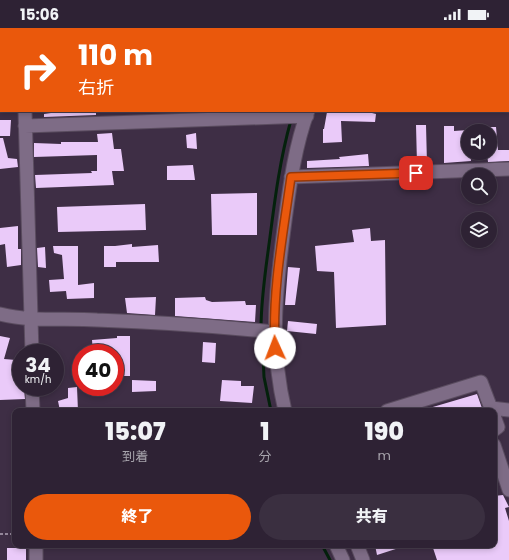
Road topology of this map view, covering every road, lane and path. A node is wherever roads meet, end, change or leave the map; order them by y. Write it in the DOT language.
graph roads {
  1 [pos="25,112"];
  2 [pos="300,115"];
  3 [pos="25,126"];
  4 [pos="509,169"];
  5 [pos="291,177"];
  6 [pos="0,314"];
  7 [pos="31,319"];
  8 [pos="266,331"];
  9 [pos="32,344"];
  10 [pos="32,396"];
  11 [pos="33,408"];
  12 [pos="284,408"];
  13 [pos="397,408"];
  14 [pos="491,408"];
  15 [pos="509,410"];
  16 [pos="497,411"];
  17 [pos="497,454"];
  18 [pos="509,490"];
  19 [pos="0,534"];
  20 [pos="12,534"];
  21 [pos="36,548"];
  22 [pos="337,548"];
  23 [pos="358,548"];
  24 [pos="36,560"];
  25 [pos="343,560"];
  26 [pos="363,560"];
  1 -- 3 [label="street"];
  2 -- 3 [label="street"];
  2 -- 5 [label="street"];
  3 -- 7 [label="street"];
  4 -- 5 [label="street"];
  5 -- 8 [label="street"];
  6 -- 7 [label="street"];
  7 -- 8 [label="street"];
  7 -- 9 [label="street"];
  8 -- 12 [label="street"];
  10 -- 11 [label="street"];
  13 -- 14 [label="street"];
  15 -- 16 [label="street"];
  17 -- 18 [label="street"];
  19 -- 20 [label="path"];
  21 -- 24 [label="street"];
  22 -- 25 [label="street"];
  23 -- 26 [label="street"];
}
